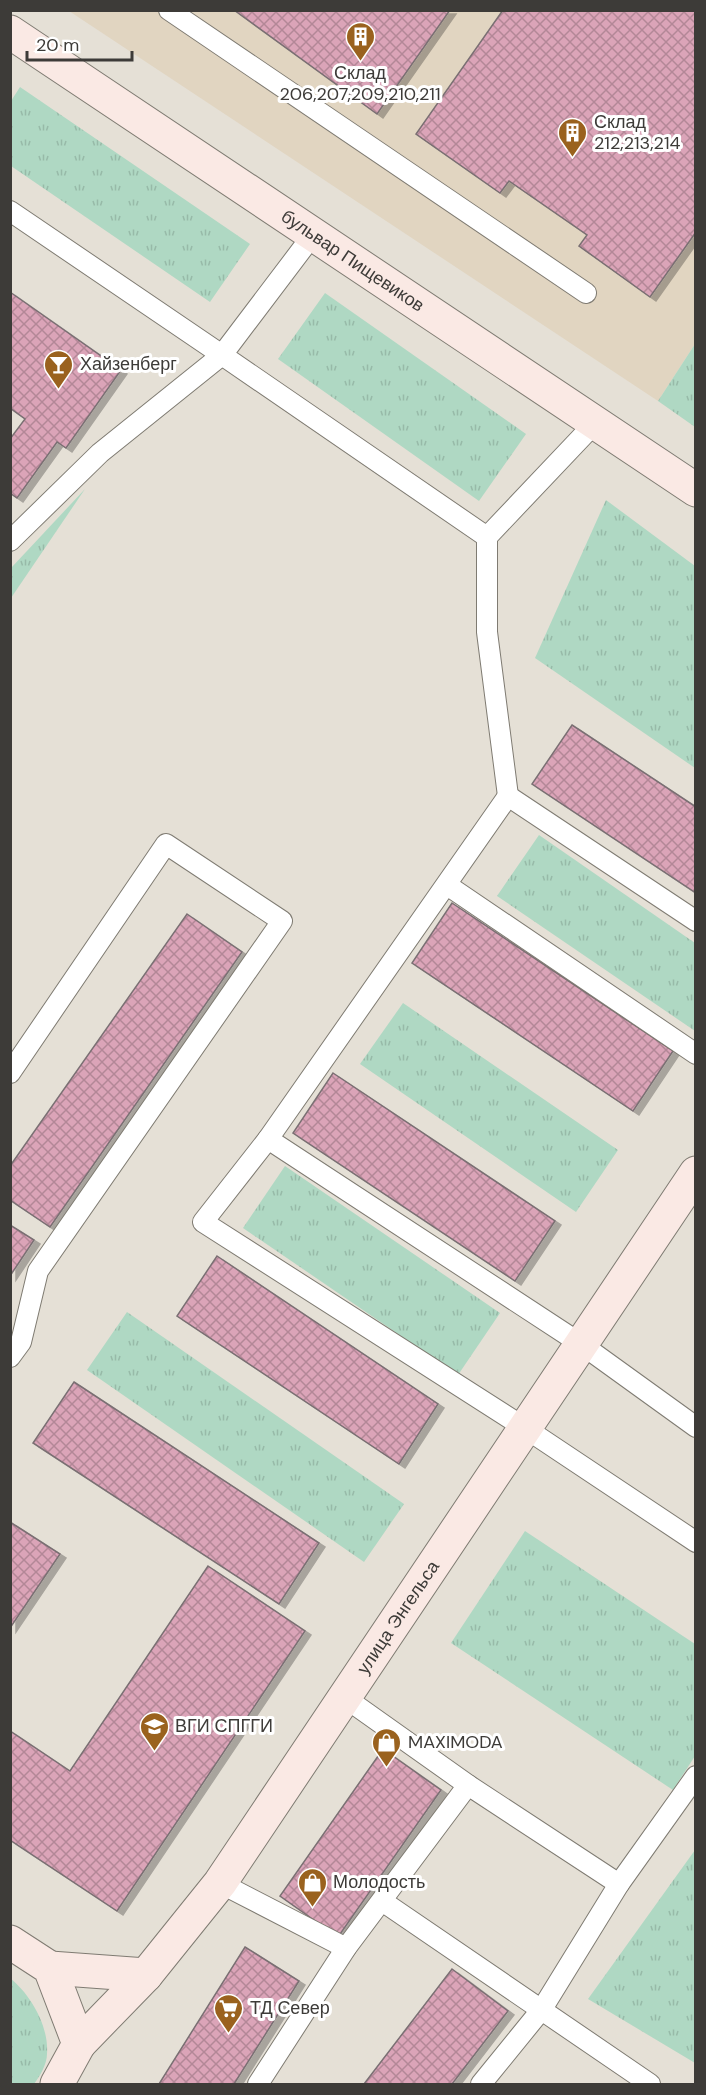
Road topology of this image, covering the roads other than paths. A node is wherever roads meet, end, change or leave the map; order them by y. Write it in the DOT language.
graph roads {
  1 [pos="169,10"];
  2 [pos="10,32"];
  3 [pos="10,211"];
  4 [pos="312,236"];
  5 [pos="586,293"];
  6 [pos="222,355"];
  7 [pos="596,422"];
  8 [pos="696,490"];
  9 [pos="487,537"];
  10 [pos="10,541"];
  11 [pos="508,796"];
  12 [pos="447,885"];
  13 [pos="696,921"];
  14 [pos="696,1054"];
  15 [pos="10,1072"];
  16 [pos="268,1139"];
  17 [pos="696,1173"];
  18 [pos="581,1344"];
  19 [pos="10,1357"];
  20 [pos="696,1427"];
  21 [pos="525,1428"];
  22 [pos="696,1542"];
  23 [pos="344,1697"];
  24 [pos="696,1776"];
  25 [pos="468,1785"];
  26 [pos="220,1883"];
  27 [pos="619,1884"];
  28 [pos="382,1901"];
  29 [pos="10,1942"];
  30 [pos="346,1948"];
  31 [pos="50,1968"];
  32 [pos="146,1975"];
  33 [pos="542,2008"];
  34 [pos="79,2044"];
  35 [pos="57,2085"];
  36 [pos="258,2085"];
  37 [pos="481,2085"];
  38 [pos="650,2085"];
  1 -- 5 [label="lane"];
  2 -- 4 [label="main road, бульвар Пищевиков"];
  3 -- 6 [label="lane"];
  4 -- 6 [label="lane"];
  4 -- 7 [label="main road, бульвар Пищевиков"];
  6 -- 9 [label="lane"];
  6 -- 10 [label="lane"];
  7 -- 8 [label="main road, бульвар Пищевиков"];
  7 -- 9 [label="lane"];
  9 -- 11 [label="lane"];
  11 -- 12 [label="lane"];
  11 -- 13 [label="lane"];
  12 -- 14 [label="lane"];
  12 -- 16 [label="lane"];
  15 -- 19 [label="lane"];
  16 -- 18 [label="lane"];
  16 -- 21 [label="lane"];
  17 -- 18 [label="main road, улица Энгельса"];
  18 -- 20 [label="lane"];
  18 -- 21 [label="main road, улица Энгельса"];
  21 -- 22 [label="lane"];
  21 -- 23 [label="main road, улица Энгельса"];
  23 -- 25 [label="lane"];
  23 -- 26 [label="main road, улица Энгельса"];
  24 -- 27 [label="lane"];
  25 -- 27 [label="lane"];
  25 -- 28 [label="lane"];
  26 -- 30 [label="lane"];
  26 -- 32 [label="main road, улица Энгельса"];
  27 -- 33 [label="lane"];
  28 -- 30 [label="lane"];
  28 -- 33 [label="lane"];
  29 -- 31 [label="main road"];
  30 -- 36 [label="lane"];
  31 -- 32 [label="main road"];
  31 -- 34 [label="main road"];
  32 -- 34 [label="main road, улица Энгельса"];
  33 -- 37 [label="lane"];
  33 -- 38 [label="lane"];
  34 -- 35 [label="main road, улица Энгельса"];
}
